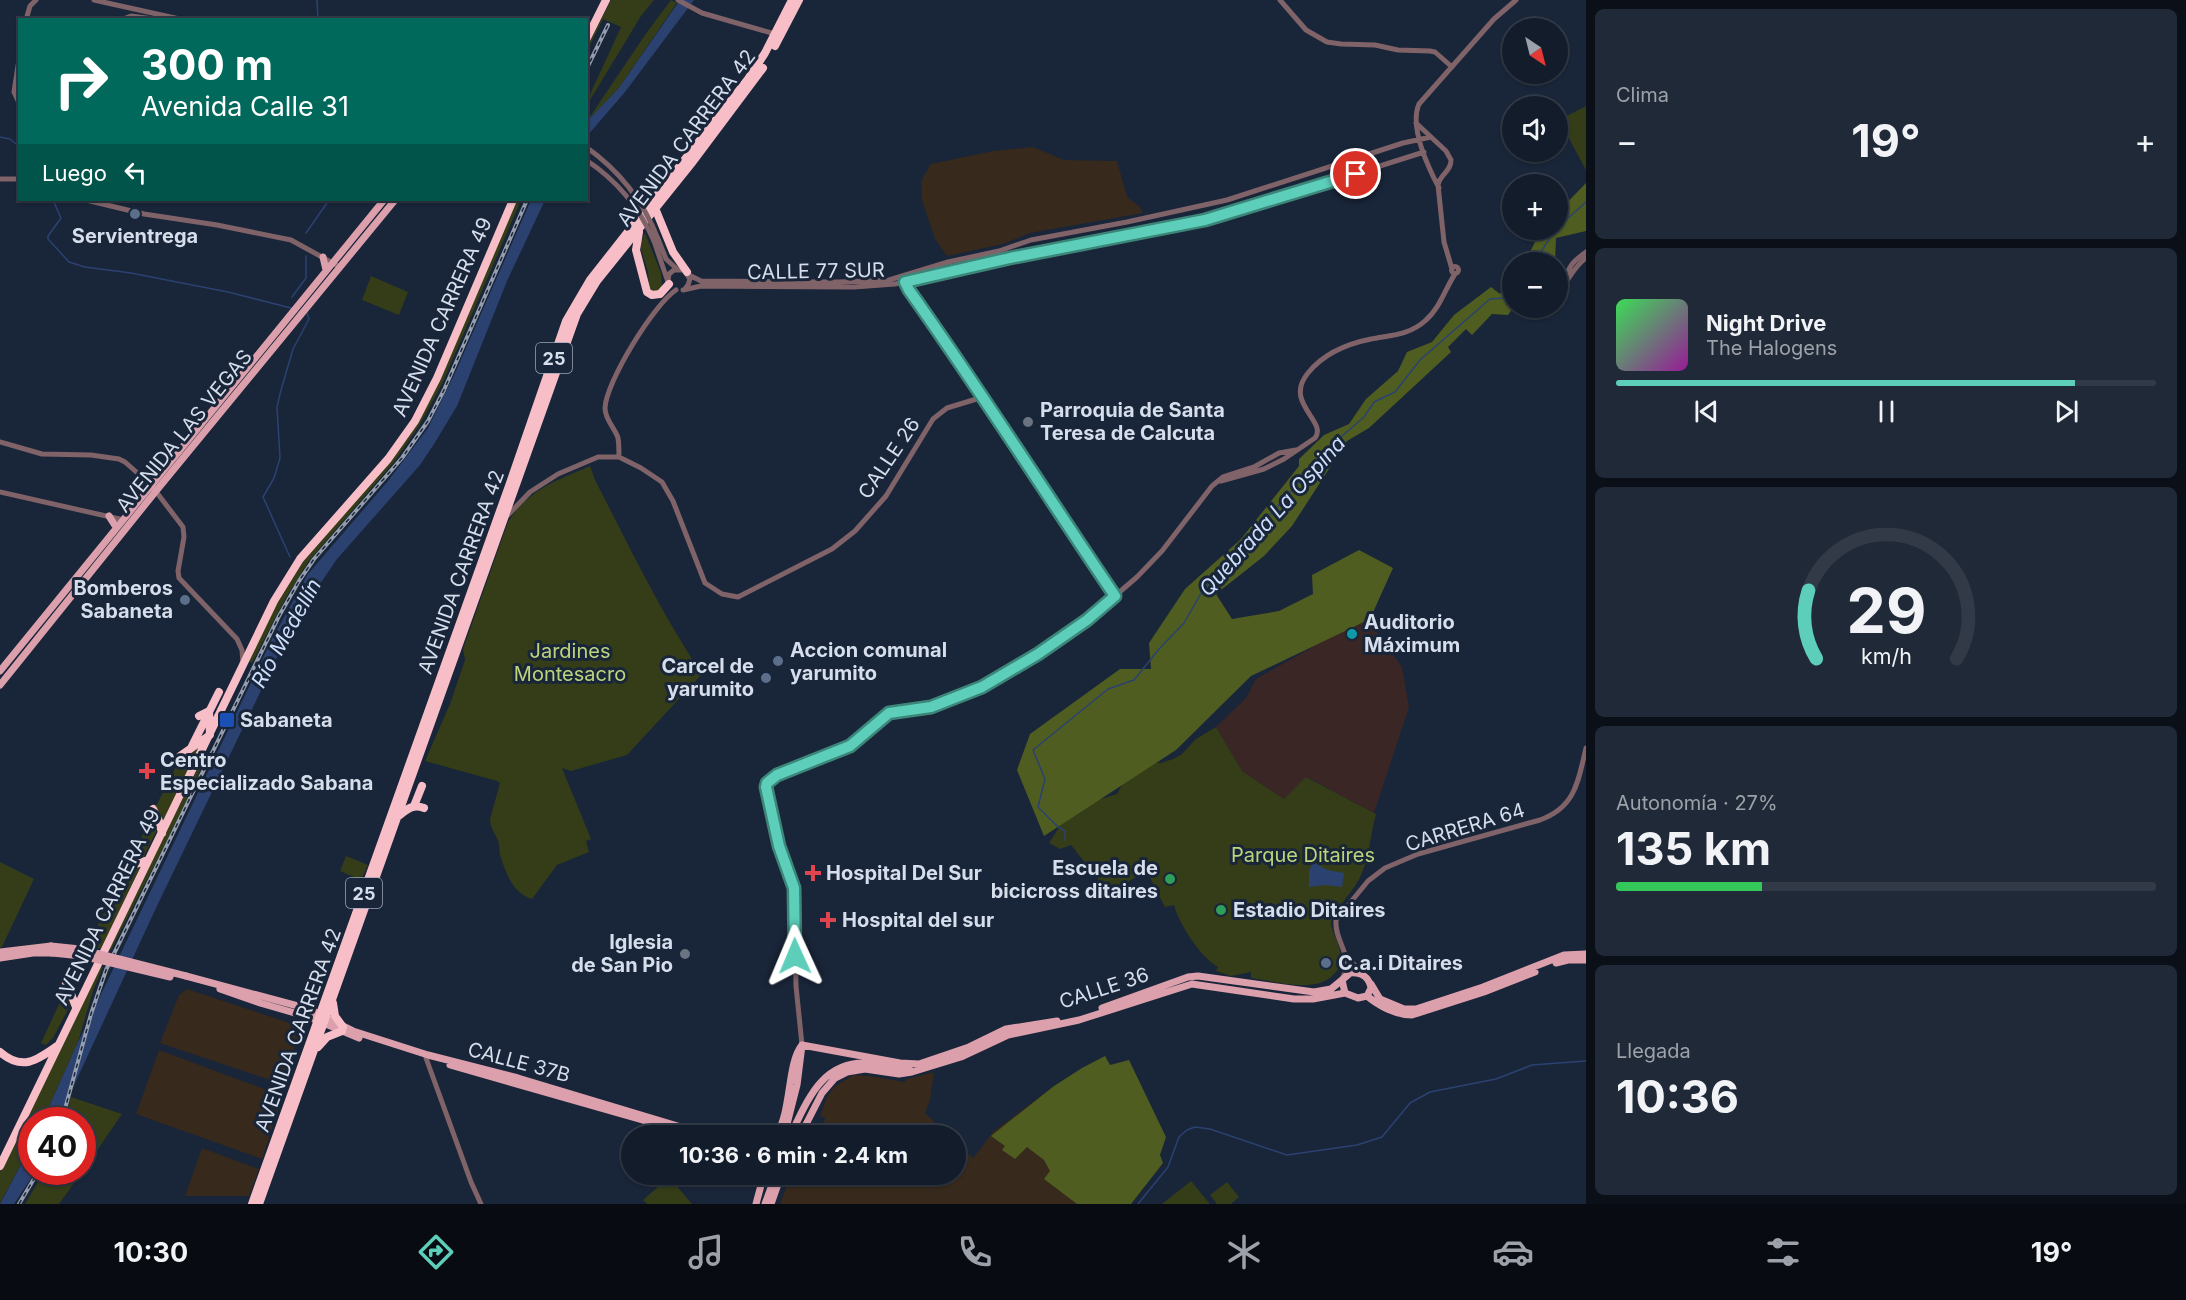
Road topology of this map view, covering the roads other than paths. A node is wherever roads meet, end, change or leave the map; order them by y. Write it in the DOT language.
graph roads {
  1 [pos="36,0"];
  2 [pos="93,0"];
  3 [pos="606,0"];
  4 [pos="678,0"];
  5 [pos="804,0"];
  6 [pos="1280,0"];
  7 [pos="1516,0"];
  8 [pos="793,5"];
  9 [pos="121,6"];
  10 [pos="131,9"];
  11 [pos="131,16"];
  12 [pos="27,18"];
  13 [pos="123,18"];
  14 [pos="126,18"];
  15 [pos="146,18"];
  16 [pos="178,18"];
  17 [pos="778,34"];
  18 [pos="588,36"];
  19 [pos="18,66"];
  20 [pos="1452,68"];
  21 [pos="18,101"];
  22 [pos="1415,122"];
  23 [pos="1431,137"];
  24 [pos="1420,140"];
  25 [pos="588,148"];
  26 [pos="1424,152"];
  27 [pos="588,161"];
  28 [pos="1431,172"];
  29 [pos="1443,174"];
  30 [pos="0,179"];
  31 [pos="18,179"];
  32 [pos="1439,188"];
  33 [pos="383,201"];
  34 [pos="394,201"];
  35 [pos="513,201"];
  36 [pos="102,202"];
  37 [pos="655,208"];
  38 [pos="641,226"];
  39 [pos="656,240"];
  40 [pos="1586,252"];
  41 [pos="323,257"];
  42 [pos="1586,258"];
  43 [pos="332,262"];
  44 [pos="1574,266"];
  45 [pos="340,267"];
  46 [pos="677,269"];
  47 [pos="326,270"];
  48 [pos="688,274"];
  49 [pos="904,279"];
  50 [pos="1568,279"];
  51 [pos="668,283"];
  52 [pos="683,290"];
  53 [pos="676,291"];
  54 [pos="980,391"];
  55 [pos="990,396"];
  56 [pos="977,399"];
  57 [pos="985,400"];
  58 [pos="0,442"];
  59 [pos="1296,450"];
  60 [pos="1283,452"];
  61 [pos="619,457"];
  62 [pos="519,458"];
  63 [pos="1284,459"];
  64 [pos="519,477"];
  65 [pos="1220,481"];
  66 [pos="153,488"];
  67 [pos="0,492"];
  68 [pos="109,516"];
  69 [pos="504,518"];
  70 [pos="123,519"];
  71 [pos="132,521"];
  72 [pos="116,527"];
  73 [pos="1115,596"];
  74 [pos="475,602"];
  75 [pos="461,620"];
  76 [pos="237,639"];
  77 [pos="253,644"];
  78 [pos="243,665"];
  79 [pos="0,671"];
  80 [pos="0,685"];
  81 [pos="232,688"];
  82 [pos="219,692"];
  83 [pos="209,696"];
  84 [pos="209,711"];
  85 [pos="199,716"];
  86 [pos="210,735"];
  87 [pos="192,747"];
  88 [pos="1586,748"];
  89 [pos="180,756"];
  90 [pos="422,786"];
  91 [pos="414,806"];
  92 [pos="424,808"];
  93 [pos="153,809"];
  94 [pos="398,817"];
  95 [pos="162,833"];
  96 [pos="148,860"];
  97 [pos="124,868"];
  98 [pos="355,920"];
  99 [pos="352,946"];
  100 [pos="51,949"];
  101 [pos="0,952"];
  102 [pos="1586,954"];
  103 [pos="1346,957"];
  104 [pos="0,958"];
  105 [pos="1586,960"];
  106 [pos="1364,975"];
  107 [pos="1343,979"];
  108 [pos="66,984"];
  109 [pos="1371,984"];
  110 [pos="1345,993"];
  111 [pos="1367,996"];
  112 [pos="333,999"];
  113 [pos="76,1007"];
  114 [pos="322,1019"];
  115 [pos="343,1029"];
  116 [pos="802,1045"];
  117 [pos="57,1046"];
  118 [pos="0,1052"];
  119 [pos="313,1055"];
  120 [pos="426,1058"];
  121 [pos="919,1064"];
  122 [pos="856,1070"];
  123 [pos="810,1099"];
  124 [pos="658,1125"];
  125 [pos="674,1125"];
  126 [pos="781,1125"];
  127 [pos="787,1125"];
  128 [pos="796,1125"];
  129 [pos="799,1125"];
  130 [pos="806,1125"];
  131 [pos="274,1142"];
  132 [pos="0,1166"];
  133 [pos="272,1169"];
  134 [pos="761,1185"];
  135 [pos="769,1185"];
  136 [pos="778,1185"];
  137 [pos="252,1204"];
  138 [pos="259,1204"];
  139 [pos="481,1204"];
  140 [pos="756,1204"];
  141 [pos="763,1204"];
  142 [pos="771,1204"];
  1 -- 12 [label="street"];
  2 -- 9 [label="street"];
  3 -- 18 [label="highway"];
  4 -- 17 [label="street"];
  5 -- 8 [label="highway, AVENIDA CARRERA 42"];
  6 -- 20 [label="street"];
  7 -- 20 [label="street"];
  8 -- 17 [label="highway, AVENIDA CARRERA 42 / 25"];
  9 -- 10 [label="street"];
  9 -- 13 [label="street"];
  10 -- 11 [label="street"];
  10 -- 16 [label="street"];
  11 -- 14 [label="street"];
  11 -- 15 [label="street"];
  17 -- 37 [label="highway, AVENIDA CARRERA 42 / 25"];
  17 -- 62 [label="highway, AVENIDA CARRERA 42 / 25"];
  19 -- 21 [label="street"];
  20 -- 22 [label="street"];
  22 -- 23 [label="street"];
  22 -- 24 [label="street"];
  23 -- 24 [label="street, CALLE 77 SUR"];
  23 -- 29 [label="street"];
  24 -- 26 [label="street"];
  24 -- 49 [label="street, CALLE 77 SUR"];
  25 -- 39 [label="street, bridge"];
  26 -- 28 [label="street"];
  26 -- 49 [label="street, CALLE 77 SUR"];
  27 -- 39 [label="street, bridge"];
  28 -- 29 [label="street"];
  28 -- 32 [label="street"];
  29 -- 32 [label="street"];
  30 -- 31 [label="street"];
  32 -- 59 [label="street"];
  33 -- 43 [label="main road, AVENIDA LAS VEGAS"];
  34 -- 45 [label="main road, AVENIDA LAS VEGAS"];
  35 -- 77 [label="highway, AVENIDA CARRERA 49"];
  36 -- 41 [label="street"];
  37 -- 38 [label="highway, AVENIDA CARRERA 42 / 25"];
  37 -- 48 [label="highway"];
  38 -- 51 [label="highway"];
  38 -- 64 [label="highway, AVENIDA CARRERA 42 / 25"];
  39 -- 46 [label="street"];
  39 -- 51 [label="street"];
  40 -- 44 [label="street"];
  41 -- 43 [label="street"];
  41 -- 47 [label="main road"];
  42 -- 44 [label="street"];
  43 -- 45 [label="street"];
  43 -- 47 [label="main road, AVENIDA LAS VEGAS"];
  44 -- 50 [label="street"];
  45 -- 66 [label="main road, AVENIDA LAS VEGAS"];
  46 -- 48 [label="street"];
  46 -- 51 [label="street"];
  47 -- 66 [label="main road, AVENIDA LAS VEGAS"];
  48 -- 49 [label="street, CALLE 77 SUR"];
  48 -- 52 [label="street"];
  49 -- 52 [label="street, CALLE 77 SUR"];
  49 -- 54 [label="street"];
  51 -- 53 [label="street"];
  52 -- 53 [label="street"];
  53 -- 61 [label="street"];
  54 -- 56 [label="street"];
  54 -- 57 [label="street"];
  55 -- 57 [label="street"];
  56 -- 57 [label="street, CALLE 26"];
  56 -- 61 [label="street, CALLE 26"];
  57 -- 73 [label="street"];
  58 -- 66 [label="street"];
  59 -- 60 [label="street"];
  59 -- 63 [label="street"];
  60 -- 63 [label="street"];
  60 -- 65 [label="street"];
  61 -- 69 [label="street"];
  62 -- 64 [label="highway"];
  62 -- 75 [label="highway, AVENIDA CARRERA 42 / 25"];
  63 -- 65 [label="street"];
  64 -- 69 [label="highway, AVENIDA CARRERA 42 / 25"];
  65 -- 73 [label="street"];
  66 -- 70 [label="main road, AVENIDA LAS VEGAS"];
  66 -- 71 [label="main road, AVENIDA LAS VEGAS"];
  66 -- 76 [label="street"];
  67 -- 68 [label="street"];
  68 -- 70 [label="street"];
  68 -- 72 [label="main road"];
  69 -- 74 [label="highway, AVENIDA CARRERA 42 / 25"];
  70 -- 71 [label="street"];
  70 -- 72 [label="main road, AVENIDA LAS VEGAS"];
  71 -- 80 [label="main road, AVENIDA LAS VEGAS"];
  72 -- 79 [label="main road, AVENIDA LAS VEGAS"];
  73 -- 116 [label="street"];
  74 -- 75 [label="highway"];
  74 -- 94 [label="highway, AVENIDA CARRERA 42 / 25"];
  75 -- 98 [label="highway, AVENIDA CARRERA 42 / 25"];
  76 -- 77 [label="street"];
  76 -- 78 [label="street"];
  77 -- 78 [label="highway, AVENIDA CARRERA 49"];
  78 -- 81 [label="highway, AVENIDA CARRERA 49"];
  81 -- 82 [label="highway"];
  81 -- 86 [label="highway, AVENIDA CARRERA 49"];
  82 -- 83 [label="highway"];
  82 -- 84 [label="highway"];
  84 -- 85 [label="highway"];
  84 -- 86 [label="highway"];
  84 -- 87 [label="highway"];
  86 -- 87 [label="highway"];
  86 -- 95 [label="highway, AVENIDA CARRERA 49"];
  87 -- 89 [label="highway"];
  88 -- 103 [label="street, CARRERA 64"];
  90 -- 91 [label="highway"];
  91 -- 92 [label="highway"];
  91 -- 94 [label="highway"];
  93 -- 95 [label="highway"];
  94 -- 99 [label="highway, AVENIDA CARRERA 42 / 25"];
  95 -- 96 [label="highway, AVENIDA CARRERA 49"];
  96 -- 97 [label="highway"];
  96 -- 113 [label="highway, AVENIDA CARRERA 49"];
  98 -- 99 [label="highway"];
  98 -- 114 [label="highway, AVENIDA CARRERA 42 / 25"];
  99 -- 112 [label="highway, AVENIDA CARRERA 42 / 25"];
  100 -- 101 [label="main road"];
  100 -- 104 [label="main road"];
  100 -- 114 [label="main road, CALLE 37B, bridge"];
  102 -- 109 [label="main road"];
  103 -- 106 [label="street, CARRERA 64"];
  103 -- 107 [label="street, CARRERA 64"];
  105 -- 111 [label="main road"];
  106 -- 107 [label="main road"];
  106 -- 109 [label="main road"];
  107 -- 110 [label="main road"];
  107 -- 121 [label="main road, CALLE 36"];
  108 -- 113 [label="highway"];
  109 -- 111 [label="main road"];
  110 -- 111 [label="main road"];
  110 -- 122 [label="main road, CALLE 36"];
  112 -- 114 [label="highway, AVENIDA CARRERA 42 / 25"];
  112 -- 115 [label="highway"];
  113 -- 117 [label="highway, AVENIDA CARRERA 49"];
  114 -- 115 [label="main road, CALLE 37B"];
  114 -- 119 [label="highway, AVENIDA CARRERA 42 / 25"];
  114 -- 131 [label="highway, AVENIDA CARRERA 42 / 25"];
  115 -- 119 [label="highway"];
  115 -- 120 [label="main road, CALLE 37B"];
  115 -- 125 [label="main road, CALLE 37B"];
  116 -- 121 [label="main road, CALLE 36"];
  116 -- 126 [label="main road"];
  116 -- 127 [label="main road"];
  117 -- 118 [label="highway"];
  117 -- 132 [label="highway, AVENIDA CARRERA 49"];
  119 -- 133 [label="highway, AVENIDA CARRERA 42 / 25"];
  120 -- 124 [label="main road, CALLE 37B"];
  120 -- 139 [label="street"];
  121 -- 123 [label="main road"];
  122 -- 123 [label="main road"];
  122 -- 130 [label="main road, CALLE 36"];
  123 -- 128 [label="main road"];
  123 -- 129 [label="main road"];
  131 -- 133 [label="highway"];
  131 -- 137 [label="highway, AVENIDA CARRERA 42 / 25"];
  133 -- 138 [label="highway, AVENIDA CARRERA 42 / 25"];
  134 -- 140 [label="main road"];
  135 -- 141 [label="main road, bridge"];
  136 -- 142 [label="main road"];
}
